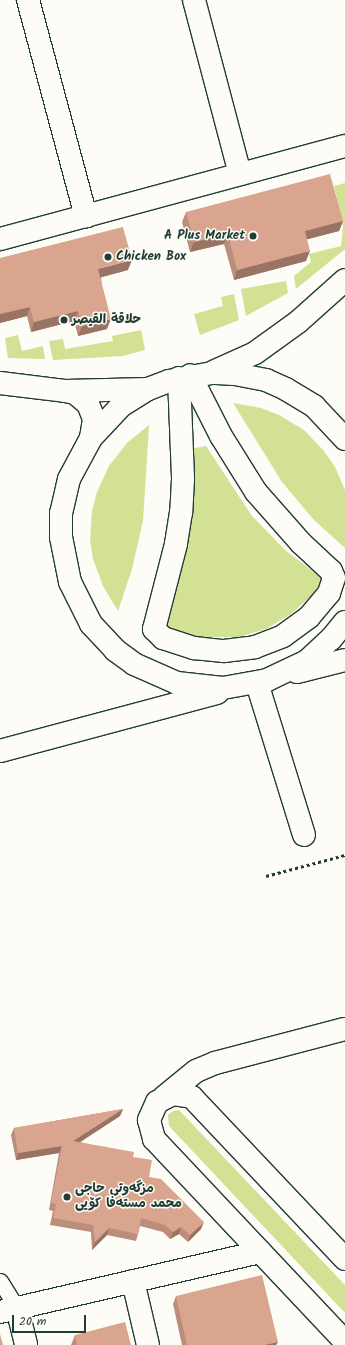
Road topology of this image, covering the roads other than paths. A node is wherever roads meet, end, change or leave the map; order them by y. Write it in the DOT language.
graph roads {
  1 [pos="28,0"];
  2 [pos="194,0"];
  3 [pos="345,146"];
  4 [pos="240,174"];
  5 [pos="86,216"];
  6 [pos="0,239"];
  7 [pos="345,280"];
  8 [pos="278,336"];
  9 [pos="212,373"];
  10 [pos="185,377"];
  11 [pos="0,383"];
  12 [pos="281,386"];
  13 [pos="148,389"];
  14 [pos="65,391"];
  15 [pos="91,438"];
  16 [pos="345,439"];
  17 [pos="345,622"];
  18 [pos="345,660"];
  19 [pos="257,683"];
  20 [pos="0,751"];
  21 [pos="304,835"];
  22 [pos="345,1029"];
  23 [pos="164,1097"];
  24 [pos="260,1252"];
  25 [pos="345,1260"];
  26 [pos="0,1281"];
  27 [pos="133,1281"];
  28 [pos="9,1310"];
  29 [pos="345,1342"];
  30 [pos="26,1345"];
  31 [pos="148,1345"];
  1 -- 5 [label="street"];
  2 -- 4 [label="street"];
  3 -- 4 [label="street"];
  4 -- 5 [label="street"];
  5 -- 6 [label="street"];
  7 -- 8 [label="street"];
  8 -- 9 [label="street"];
  8 -- 12 [label="street"];
  9 -- 10 [label="street"];
  9 -- 12 [label="street"];
  10 -- 10 [label="street"];
  10 -- 13 [label="street"];
  11 -- 14 [label="street"];
  12 -- 16 [label="street"];
  13 -- 14 [label="street"];
  13 -- 15 [label="street"];
  14 -- 15 [label="street"];
  15 -- 19 [label="street"];
  17 -- 19 [label="street"];
  18 -- 19 [label="street"];
  19 -- 20 [label="street"];
  19 -- 21 [label="street"];
  22 -- 23 [label="street"];
  23 -- 24 [label="street"];
  23 -- 25 [label="street"];
  24 -- 27 [label="street"];
  24 -- 29 [label="street"];
  26 -- 28 [label="lane"];
  27 -- 28 [label="street"];
  27 -- 31 [label="street"];
  28 -- 30 [label="street"];
}
